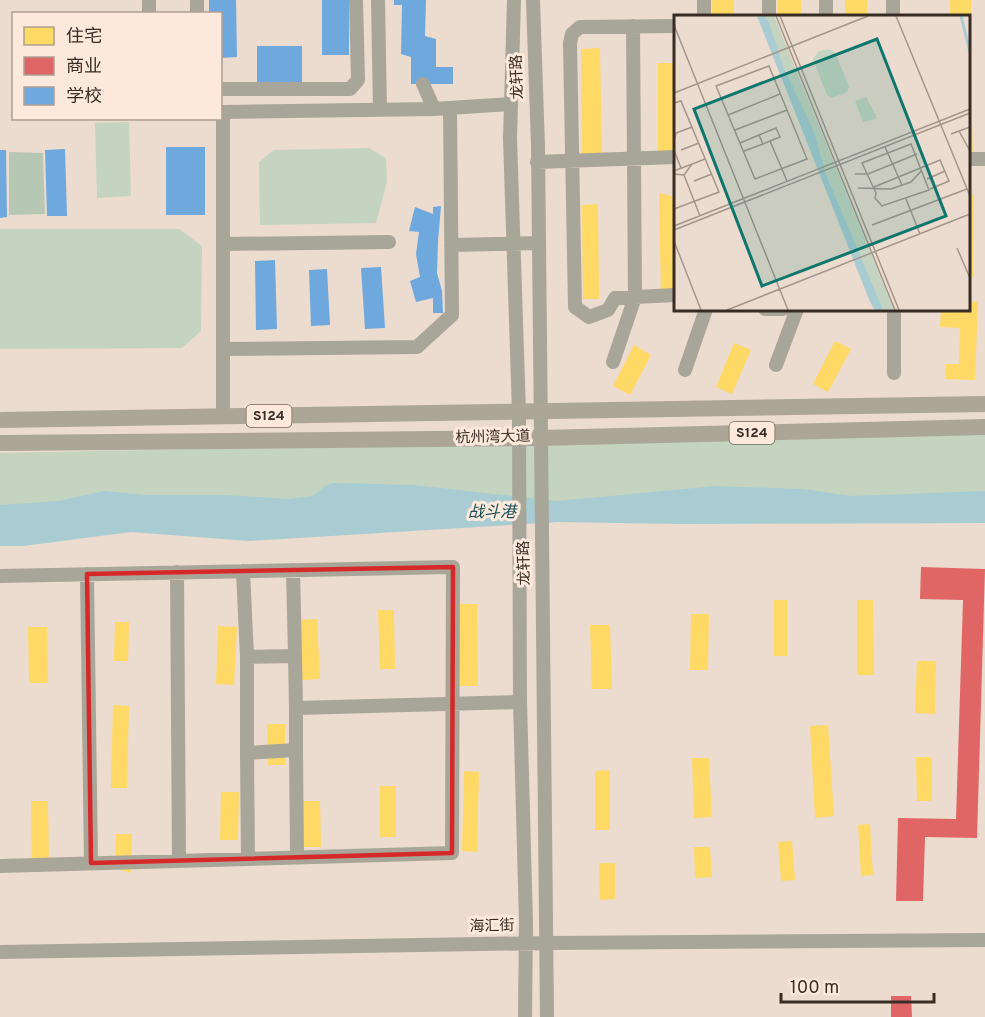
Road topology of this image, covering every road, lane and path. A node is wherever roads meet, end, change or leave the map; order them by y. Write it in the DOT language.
graph roads {
  1 [pos="356,0"];
  2 [pos="378,0"];
  3 [pos="514,0"];
  4 [pos="533,0"];
  5 [pos="633,26"];
  6 [pos="674,26"];
  7 [pos="423,84"];
  8 [pos="222,89"];
  9 [pos="510,104"];
  10 [pos="450,108"];
  11 [pos="434,109"];
  12 [pos="380,110"];
  13 [pos="674,157"];
  14 [pos="634,158"];
  15 [pos="574,160"];
  16 [pos="537,162"];
  17 [pos="389,242"];
  18 [pos="514,243"];
  19 [pos="538,243"];
  20 [pos="223,244"];
  21 [pos="451,245"];
  22 [pos="674,295"];
  23 [pos="635,297"];
  24 [pos="706,310"];
  25 [pos="797,310"];
  26 [pos="894,310"];
  27 [pos="224,349"];
  28 [pos="613,362"];
  29 [pos="776,365"];
  30 [pos="685,369"];
  31 [pos="894,373"];
  32 [pos="985,404"];
  33 [pos="519,413"];
  34 [pos="539,413"];
  35 [pos="224,417"];
  36 [pos="0,420"];
  37 [pos="985,427"];
  38 [pos="519,438"];
  39 [pos="540,438"];
  40 [pos="0,443"];
  41 [pos="293,570"];
  42 [pos="243,571"];
  43 [pos="177,572"];
  44 [pos="87,574"];
  45 [pos="0,576"];
  46 [pos="295,656"];
  47 [pos="247,657"];
  48 [pos="520,702"];
  49 [pos="452,705"];
  50 [pos="296,708"];
  51 [pos="296,750"];
  52 [pos="247,753"];
  53 [pos="297,857"];
  54 [pos="248,859"];
  55 [pos="179,861"];
  56 [pos="91,863"];
  57 [pos="0,866"];
  58 [pos="985,939"];
  59 [pos="526,943"];
  60 [pos="546,943"];
  61 [pos="0,952"];
  62 [pos="525,1017"];
  63 [pos="547,1017"];
  1 -- 8 [label="street"];
  2 -- 12 [label="street"];
  3 -- 9 [label="street"];
  4 -- 16 [label="street, 龙轩路"];
  5 -- 6 [label="street"];
  5 -- 14 [label="street"];
  5 -- 15 [label="street"];
  7 -- 11 [label="street"];
  9 -- 10 [label="street"];
  9 -- 18 [label="street"];
  10 -- 11 [label="street"];
  10 -- 21 [label="street"];
  11 -- 12 [label="street"];
  12 -- 20 [label="street"];
  13 -- 14 [label="street"];
  14 -- 15 [label="street"];
  14 -- 23 [label="street"];
  15 -- 16 [label="street"];
  15 -- 23 [label="street"];
  16 -- 19 [label="street, 龙轩路"];
  17 -- 20 [label="street"];
  18 -- 19 [label="street"];
  18 -- 21 [label="street"];
  18 -- 33 [label="street"];
  19 -- 34 [label="street, 龙轩路"];
  20 -- 27 [label="street"];
  21 -- 27 [label="street"];
  22 -- 23 [label="street"];
  23 -- 28 [label="street"];
  24 -- 30 [label="street"];
  25 -- 29 [label="street"];
  26 -- 31 [label="street"];
  27 -- 35 [label="street"];
  32 -- 34 [label="main road, 杭州湾大道 / S124"];
  33 -- 34 [label="main road, 杭州湾大道 / S124"];
  33 -- 35 [label="main road, 杭州湾大道 / S124"];
  33 -- 38 [label="street"];
  34 -- 39 [label="street, 龙轩路"];
  35 -- 36 [label="main road, 杭州湾大道 / S124"];
  37 -- 39 [label="main road, 杭州湾大道 / S124"];
  38 -- 39 [label="main road, 杭州湾大道 / S124"];
  38 -- 40 [label="main road, 杭州湾大道 / S124"];
  38 -- 48 [label="street"];
  39 -- 60 [label="street, 龙轩路"];
  41 -- 42 [label="street"];
  41 -- 46 [label="street"];
  41 -- 49 [label="street"];
  42 -- 43 [label="street"];
  42 -- 47 [label="street"];
  43 -- 44 [label="street"];
  43 -- 55 [label="street"];
  44 -- 45 [label="street"];
  44 -- 56 [label="street"];
  46 -- 47 [label="street"];
  46 -- 50 [label="street"];
  47 -- 52 [label="street"];
  48 -- 49 [label="street"];
  48 -- 59 [label="street"];
  49 -- 50 [label="street"];
  49 -- 53 [label="street"];
  50 -- 51 [label="street"];
  51 -- 52 [label="street"];
  51 -- 53 [label="street"];
  52 -- 54 [label="street"];
  53 -- 54 [label="street"];
  54 -- 55 [label="street"];
  55 -- 56 [label="street"];
  56 -- 57 [label="street"];
  58 -- 60 [label="street, 海汇街"];
  59 -- 60 [label="street, 海汇街"];
  59 -- 61 [label="street, 海汇街"];
  59 -- 62 [label="street"];
  60 -- 63 [label="street, 龙轩路"];
}
